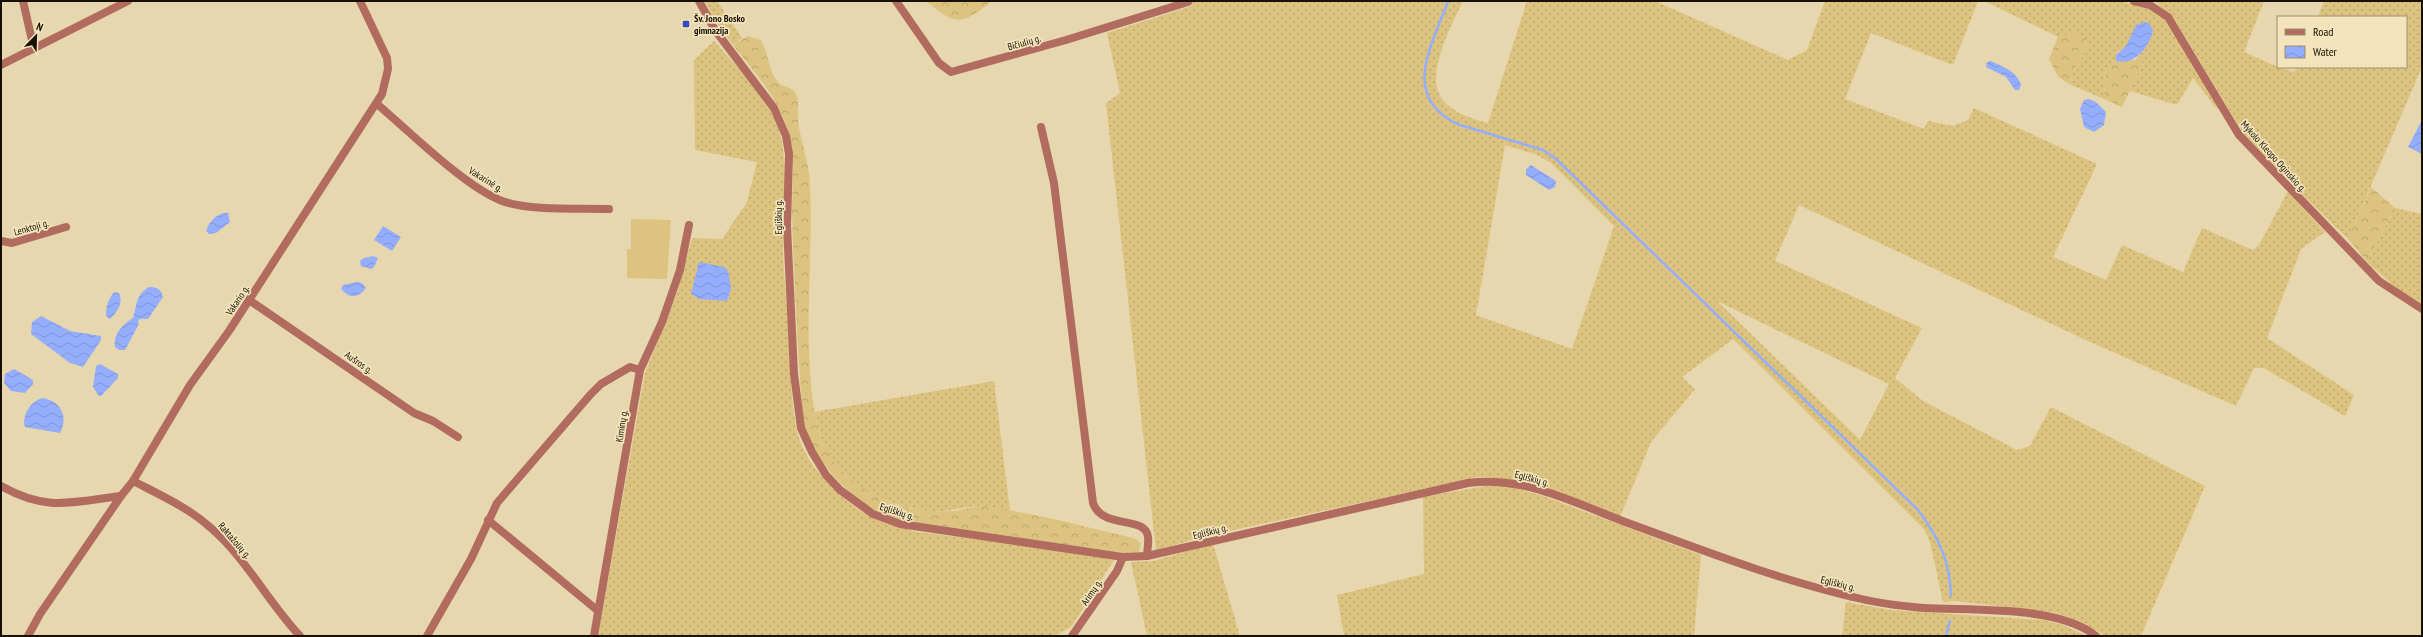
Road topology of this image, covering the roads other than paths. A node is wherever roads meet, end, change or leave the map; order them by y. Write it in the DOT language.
graph roads {
  1 [pos="23,1"];
  2 [pos="128,1"];
  3 [pos="360,1"];
  4 [pos="699,1"];
  5 [pos="896,1"];
  6 [pos="2134,1"];
  7 [pos="1188,2"];
  8 [pos="34,49"];
  9 [pos="1,65"];
  10 [pos="377,104"];
  11 [pos="1041,127"];
  12 [pos="609,209"];
  13 [pos="689,225"];
  14 [pos="66,227"];
  15 [pos="1,241"];
  16 [pos="249,300"];
  17 [pos="2422,309"];
  18 [pos="640,370"];
  19 [pos="458,437"];
  20 [pos="133,481"];
  21 [pos="1,486"];
  22 [pos="121,496"];
  23 [pos="488,520"];
  24 [pos="1148,556"];
  25 [pos="1123,557"];
  26 [pos="597,610"];
  27 [pos="28,636"];
  28 [pos="300,636"];
  29 [pos="427,636"];
  30 [pos="594,636"];
  31 [pos="1072,636"];
  32 [pos="2096,636"];
  1 -- 8 [label="street"];
  2 -- 8 [label="street"];
  3 -- 10 [label="street, Vakario g."];
  4 -- 25 [label="street, Egliškių g."];
  5 -- 7 [label="street, Bičiulių g."];
  6 -- 17 [label="street, Mykolo Kleopo Oginskio g."];
  8 -- 9 [label="street"];
  10 -- 12 [label="street, Vakarinė g."];
  10 -- 16 [label="street, Vakario g."];
  11 -- 24 [label="street"];
  13 -- 18 [label="street, Kiminų g."];
  14 -- 15 [label="street, Lenktoji g."];
  16 -- 19 [label="street, Aušros g."];
  16 -- 20 [label="street, Vakario g."];
  18 -- 23 [label="street"];
  18 -- 26 [label="street, Kiminų g."];
  20 -- 22 [label="street, Vakario g."];
  20 -- 28 [label="street, Raktažolių g."];
  21 -- 22 [label="street"];
  22 -- 27 [label="street, Vakario g."];
  23 -- 26 [label="street"];
  23 -- 29 [label="street"];
  24 -- 25 [label="street, Egliškių g."];
  24 -- 32 [label="street, Egliškių g."];
  25 -- 31 [label="street, Arimų g."];
  26 -- 30 [label="street, Kiminų g."];
}
